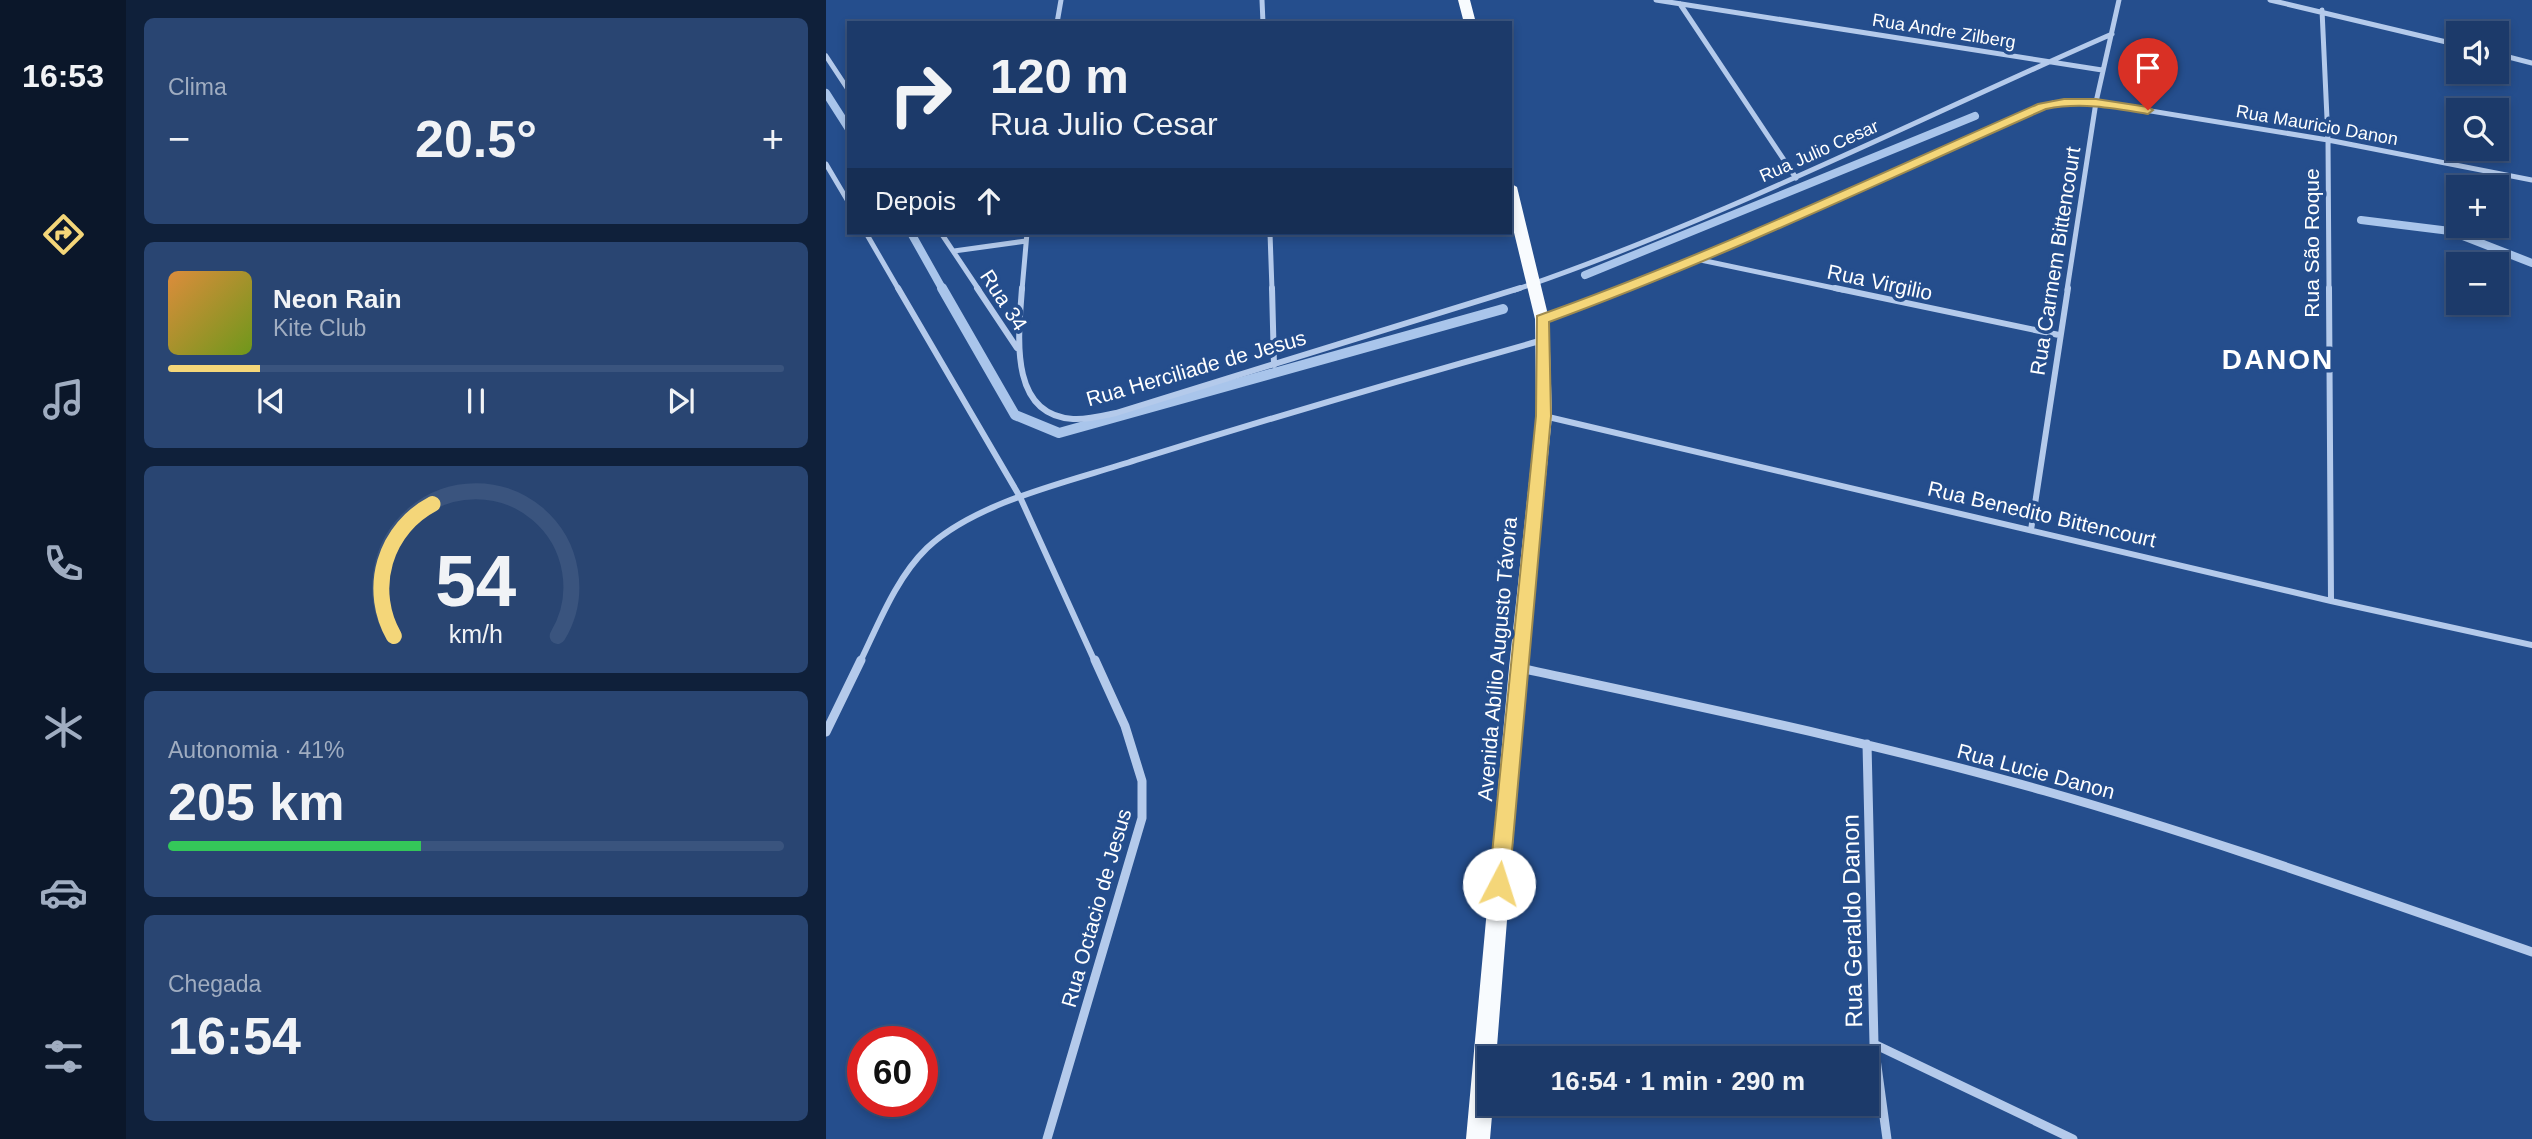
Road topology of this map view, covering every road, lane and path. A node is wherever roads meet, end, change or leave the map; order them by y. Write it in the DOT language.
graph roads {
  1 [pos="1060,0"];
  2 [pos="1262,0"];
  3 [pos="1464,0"];
  4 [pos="1656,0"];
  5 [pos="2119,0"];
  6 [pos="2270,0"];
  7 [pos="1680,4"];
  8 [pos="2322,10"];
  9 [pos="1057,21"];
  10 [pos="1263,21"];
  11 [pos="1469,21"];
  12 [pos="2112,34"];
  13 [pos="2446,41"];
  14 [pos="826,56"];
  15 [pos="2509,57"];
  16 [pos="2047,62"];
  17 [pos="2532,63"];
  18 [pos="2102,70"];
  19 [pos="847,88"];
  20 [pos="2096,102"];
  21 [pos="2328,140"];
  22 [pos="826,164"];
  23 [pos="1796,177"];
  24 [pos="2532,180"];
  25 [pos="1512,195"];
  26 [pos="847,200"];
  27 [pos="867,235"];
  28 [pos="943,235"];
  29 [pos="1027,235"];
  30 [pos="1270,235"];
  31 [pos="1026,241"];
  32 [pos="954,251"];
  33 [pos="1695,259"];
  34 [pos="1538,299"];
  35 [pos="2059,335"];
  36 [pos="1544,340"];
  37 [pos="1017,349"];
  38 [pos="1274,365"];
  39 [pos="1544,416"];
  40 [pos="1020,497"];
  41 [pos="2031,530"];
  42 [pos="2331,601"];
  43 [pos="2532,645"];
  44 [pos="1518,668"];
  45 [pos="826,732"];
  46 [pos="1867,744"];
  47 [pos="2532,952"];
  48 [pos="1874,1044"];
  49 [pos="1047,1139"];
  50 [pos="1478,1139"];
  51 [pos="1887,1139"];
  52 [pos="2073,1139"];
  1 -- 9 [label="street"];
  2 -- 10 [label="street"];
  3 -- 11 [label="main road"];
  4 -- 7 [label="street, Rua Andre Zilberg"];
  5 -- 12 [label="street, Rua Carmem Bittencourt"];
  6 -- 8 [label="street"];
  7 -- 16 [label="street, Rua Andre Zilberg"];
  7 -- 23 [label="street"];
  8 -- 13 [label="street"];
  8 -- 21 [label="street, Rua São Roque"];
  12 -- 16 [label="street, Rua Julio Cesar"];
  12 -- 18 [label="street, Rua Carmem Bittencourt"];
  14 -- 19 [label="street"];
  15 -- 17 [label="street"];
  16 -- 18 [label="street, Rua Andre Zilberg"];
  16 -- 23 [label="street, Rua Julio Cesar"];
  18 -- 20 [label="street, Rua Carmem Bittencourt"];
  20 -- 21 [label="street, Rua Mauricio Danon"];
  20 -- 33 [label="street"];
  20 -- 35 [label="street, Rua Carmem Bittencourt"];
  21 -- 24 [label="street, Rua Mauricio Danon"];
  21 -- 42 [label="street, Rua São Roque"];
  22 -- 26 [label="street"];
  23 -- 34 [label="street, Rua Julio Cesar"];
  25 -- 34 [label="main road, Avenida Abílio Augusto Távora"];
  27 -- 40 [label="street, Rua Octacio de Jesus"];
  28 -- 32 [label="street, Rua 34"];
  29 -- 31 [label="street, Rua Herciliade de Jesus"];
  30 -- 38 [label="street"];
  31 -- 32 [label="street"];
  31 -- 37 [label="street, Rua Herciliade de Jesus"];
  32 -- 37 [label="street, Rua 34"];
  33 -- 34 [label="street"];
  33 -- 35 [label="street, Rua Virgilio"];
  34 -- 36 [label="main road, Avenida Abílio Augusto Távora"];
  34 -- 38 [label="street, Rua Herciliade de Jesus"];
  35 -- 41 [label="street, Rua Carmem Bittencourt"];
  36 -- 39 [label="main road, Avenida Abílio Augusto Távora"];
  36 -- 40 [label="street"];
  37 -- 38 [label="street, Rua Herciliade de Jesus"];
  39 -- 41 [label="street, Rua Benedito Bittencourt"];
  39 -- 44 [label="main road, Avenida Abílio Augusto Távora"];
  40 -- 45 [label="street"];
  40 -- 49 [label="street, Rua Octacio de Jesus"];
  41 -- 42 [label="street, Rua Benedito Bittencourt"];
  42 -- 43 [label="street, Rua Benedito Bittencourt"];
  44 -- 46 [label="street, Rua Lucie Danon"];
  44 -- 50 [label="main road, Avenida Abílio Augusto Távora"];
  46 -- 47 [label="street, Rua Lucie Danon"];
  46 -- 48 [label="street, Rua Geraldo Danon"];
  48 -- 51 [label="street, Rua Geraldo Danon"];
  48 -- 52 [label="street"];
}
